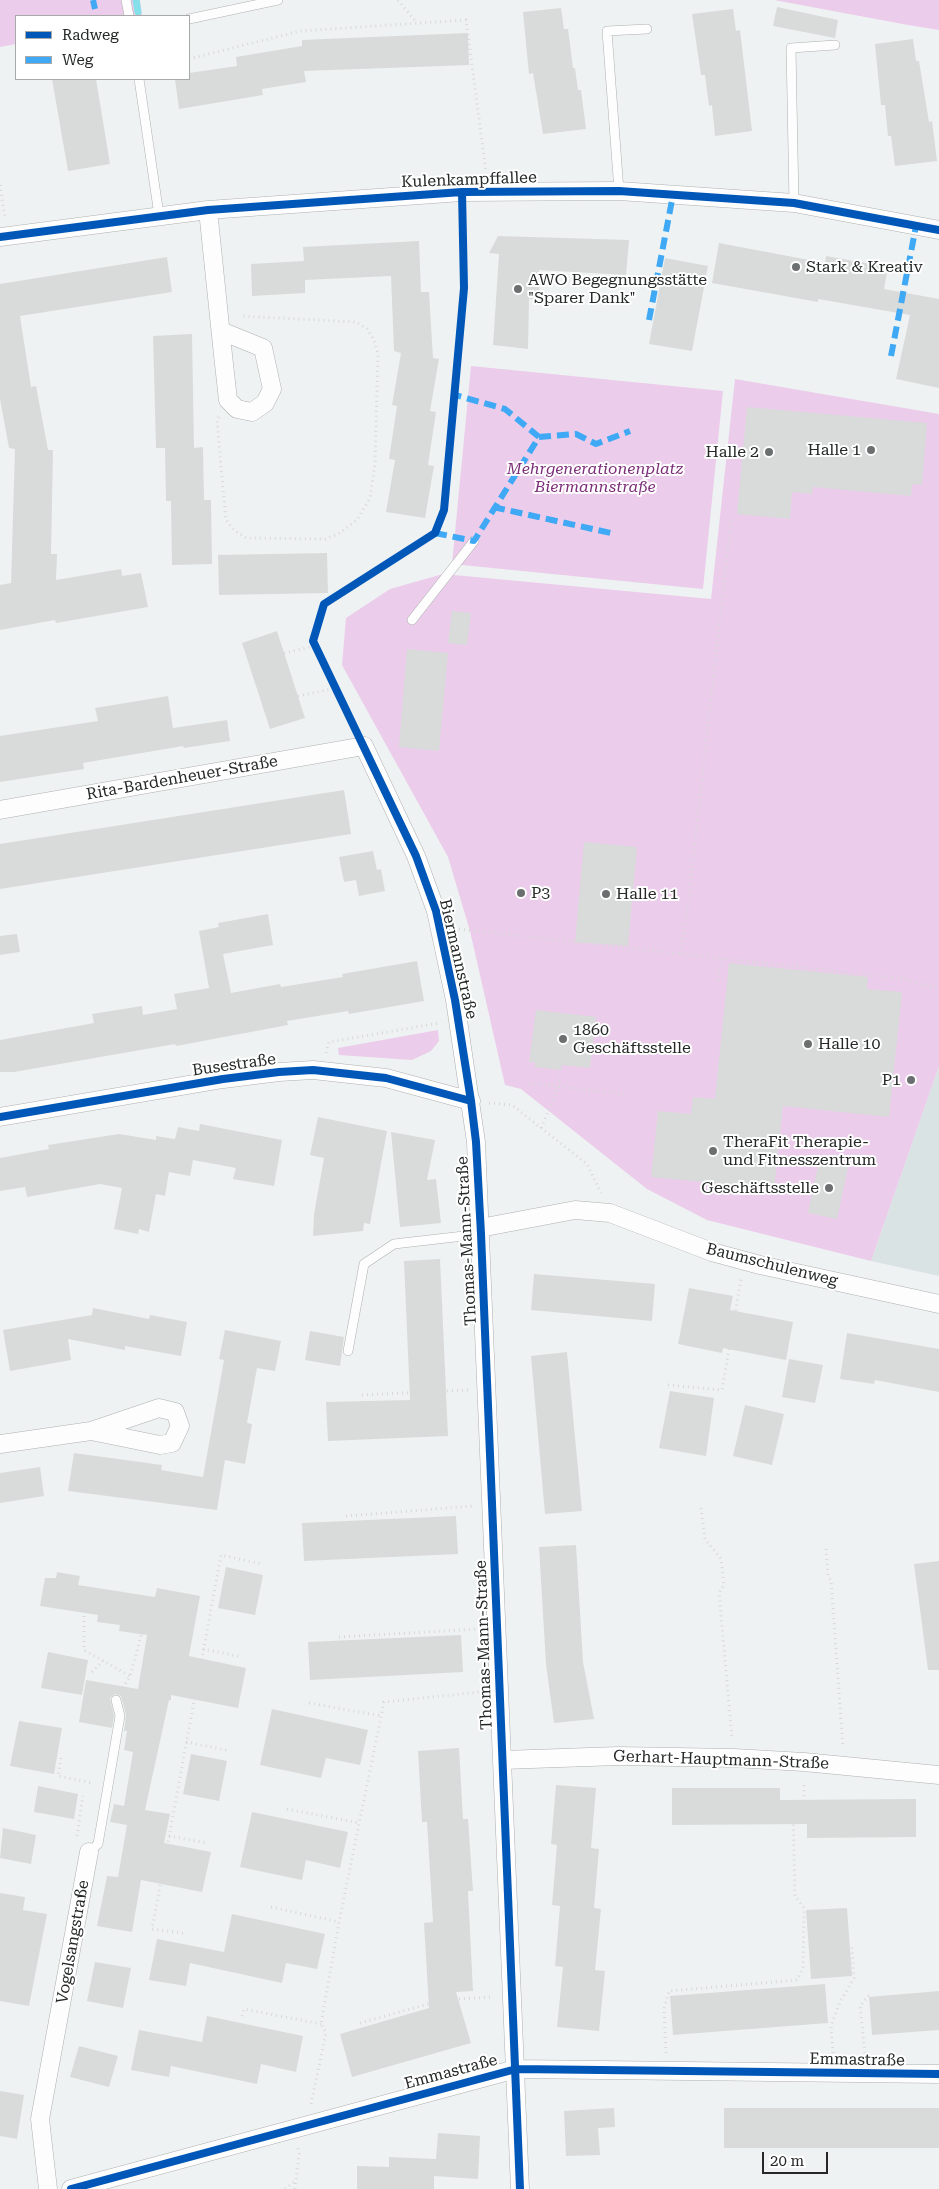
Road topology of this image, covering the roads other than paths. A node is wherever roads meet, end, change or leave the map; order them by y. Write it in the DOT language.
graph roads {
  1 [pos="126,0"];
  2 [pos="278,0"];
  3 [pos="129,15"];
  4 [pos="190,19"];
  5 [pos="647,29"];
  6 [pos="835,45"];
  7 [pos="139,80"];
  8 [pos="619,191"];
  9 [pos="794,203"];
  10 [pos="208,210"];
  11 [pos="159,215"];
  12 [pos="939,230"];
  13 [pos="4,237"];
  14 [pos="220,324"];
  15 [pos="474,541"];
  16 [pos="412,620"];
  17 [pos="364,746"];
  18 [pos="0,810"];
  19 [pos="471,1101"];
  20 [pos="0,1117"];
  21 [pos="480,1231"];
  22 [pos="939,1304"];
  23 [pos="348,1351"];
  24 [pos="91,1431"];
  25 [pos="0,1444"];
  26 [pos="116,1700"];
  27 [pos="503,1760"];
  28 [pos="939,1775"];
  29 [pos="89,1852"];
  30 [pos="516,2069"];
  31 [pos="939,2074"];
  32 [pos="48,2189"];
  33 [pos="71,2189"];
  34 [pos="520,2189"];
  1 -- 3 [label="lane"];
  2 -- 4 [label="lane"];
  5 -- 8 [label="lane"];
  6 -- 9 [label="lane"];
  7 -- 11 [label="lane"];
  8 -- 9 [label="street, Kulenkampffallee"];
  8 -- 10 [label="street, Kulenkampffallee"];
  9 -- 12 [label="street, Kulenkampffallee"];
  10 -- 11 [label="street, Kulenkampffallee"];
  10 -- 14 [label="street"];
  11 -- 13 [label="street, Kulenkampffallee"];
  14 -- 14 [label="street"];
  15 -- 16 [label="lane"];
  17 -- 18 [label="street, Rita-Bardenheuer-Straße"];
  17 -- 19 [label="street, Biermannstraße"];
  19 -- 20 [label="street, Busestraße"];
  19 -- 21 [label="street, Thomas-Mann-Straße"];
  21 -- 22 [label="street, Baumschulenweg"];
  21 -- 23 [label="lane"];
  21 -- 27 [label="street, Thomas-Mann-Straße"];
  24 -- 25 [label="street"];
  26 -- 29 [label="lane, Vogelsangstraße"];
  27 -- 28 [label="street, Gerhart-Hauptmann-Straße"];
  27 -- 30 [label="street, Thomas-Mann-Straße"];
  29 -- 32 [label="street, Vogelsangstraße"];
  30 -- 31 [label="street, Emmastraße"];
  30 -- 33 [label="street, Emmastraße"];
  30 -- 34 [label="street, Thomas-Mann-Straße"];
}
